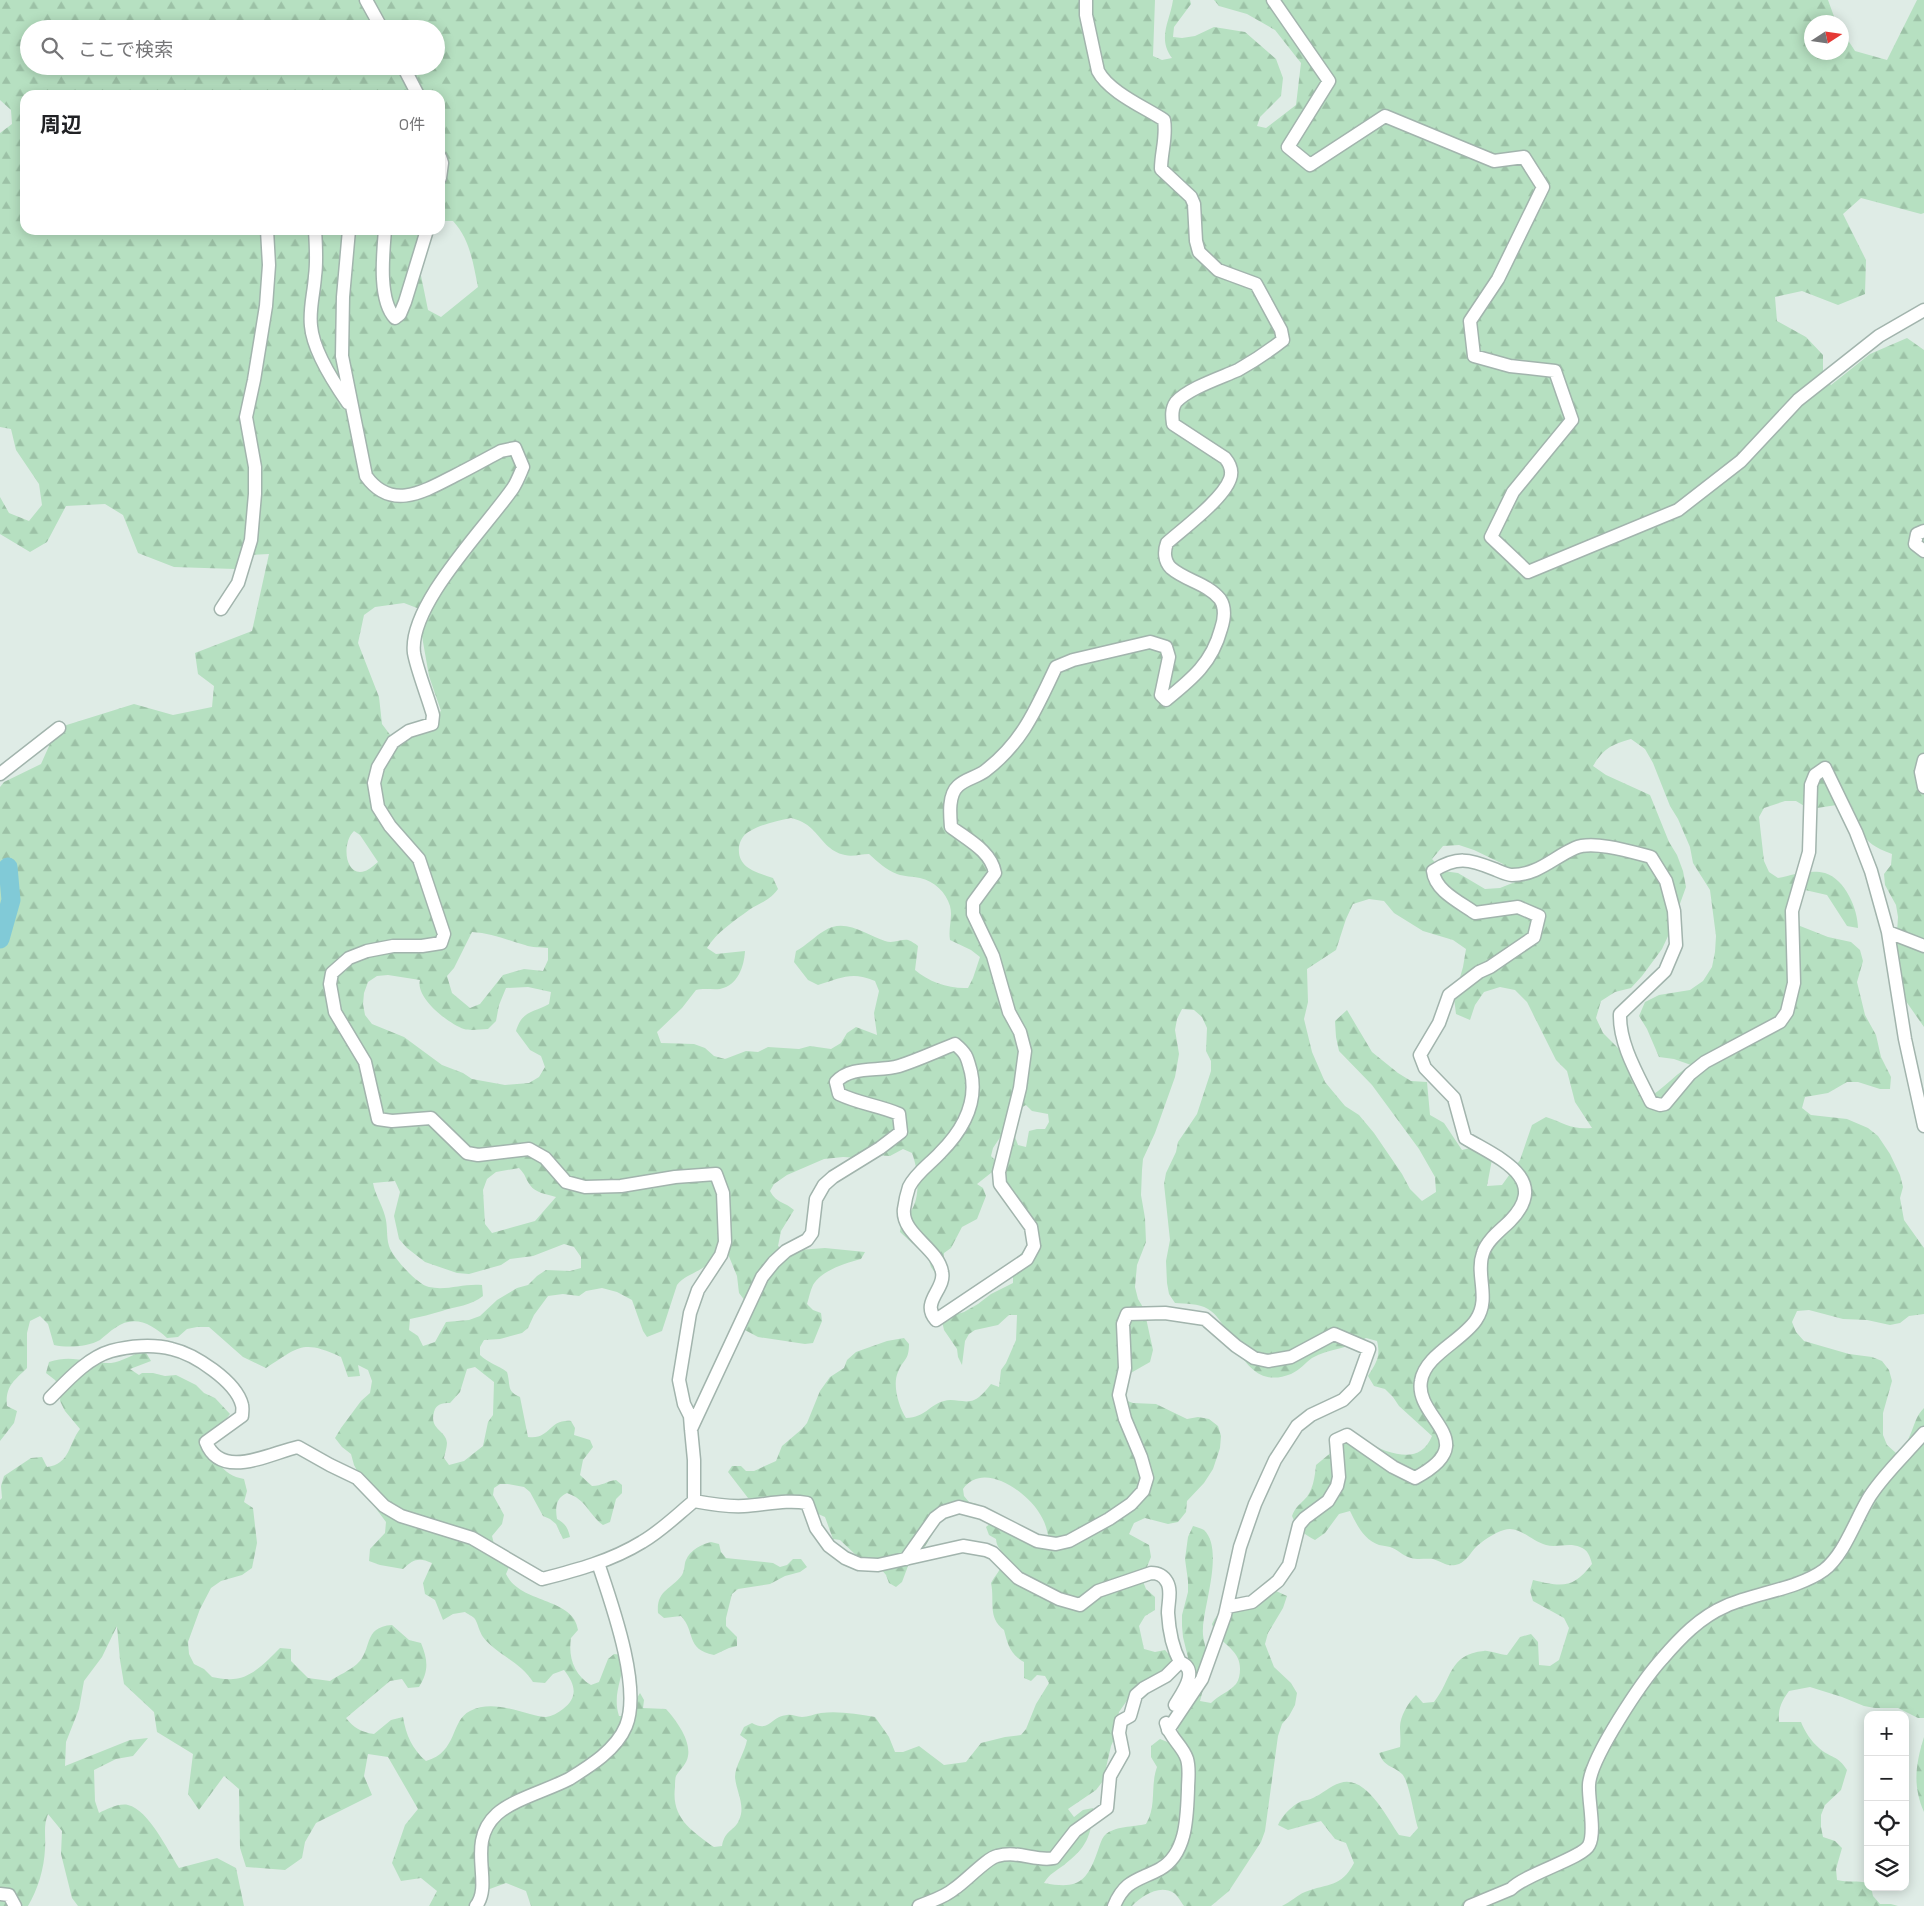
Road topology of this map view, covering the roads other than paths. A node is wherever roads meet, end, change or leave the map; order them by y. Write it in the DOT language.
graph roads {
  1 [pos="366,0"];
  2 [pos="1086,0"];
  3 [pos="1273,0"];
  4 [pos="377,20"];
  5 [pos="408,75"];
  6 [pos="415,90"];
  7 [pos="267,235"];
  8 [pos="315,235"];
  9 [pos="348,235"];
  10 [pos="385,235"];
  11 [pos="425,235"];
  12 [pos="1924,310"];
  13 [pos="351,407"];
  14 [pos="1924,531"];
  15 [pos="1924,550"];
  16 [pos="221,609"];
  17 [pos="59,728"];
  18 [pos="1924,760"];
  19 [pos="0,774"];
  20 [pos="1924,787"];
  21 [pos="1888,932"];
  22 [pos="1924,946"];
  23 [pos="1924,1126"];
  24 [pos="50,1398"];
  25 [pos="691,1429"];
  26 [pos="1924,1434"];
  27 [pos="694,1501"];
  28 [pos="906,1560"];
  29 [pos="598,1563"];
  30 [pos="1227,1607"];
  31 [pos="1180,1662"];
  32 [pos="1168,1730"];
  33 [pos="0,1894"];
  34 [pos="15,1906"];
  35 [pos="476,1906"];
  36 [pos="919,1906"];
  37 [pos="1114,1906"];
  38 [pos="1470,1906"];
  1 -- 4 [label="street"];
  2 -- 25 [label="street"];
  3 -- 12 [label="street"];
  5 -- 6 [label="street"];
  7 -- 16 [label="street"];
  8 -- 13 [label="street"];
  9 -- 13 [label="street"];
  10 -- 11 [label="street"];
  13 -- 25 [label="street"];
  14 -- 15 [label="street"];
  17 -- 19 [label="street"];
  18 -- 20 [label="street"];
  21 -- 22 [label="street"];
  21 -- 23 [label="street"];
  21 -- 30 [label="street"];
  24 -- 29 [label="street"];
  25 -- 27 [label="street"];
  26 -- 38 [label="street"];
  27 -- 28 [label="street"];
  27 -- 29 [label="street"];
  28 -- 30 [label="street"];
  28 -- 31 [label="street"];
  29 -- 35 [label="street"];
  30 -- 32 [label="street"];
  31 -- 32 [label="street"];
  31 -- 36 [label="street"];
  32 -- 37 [label="street"];
  33 -- 34 [label="street"];
}
